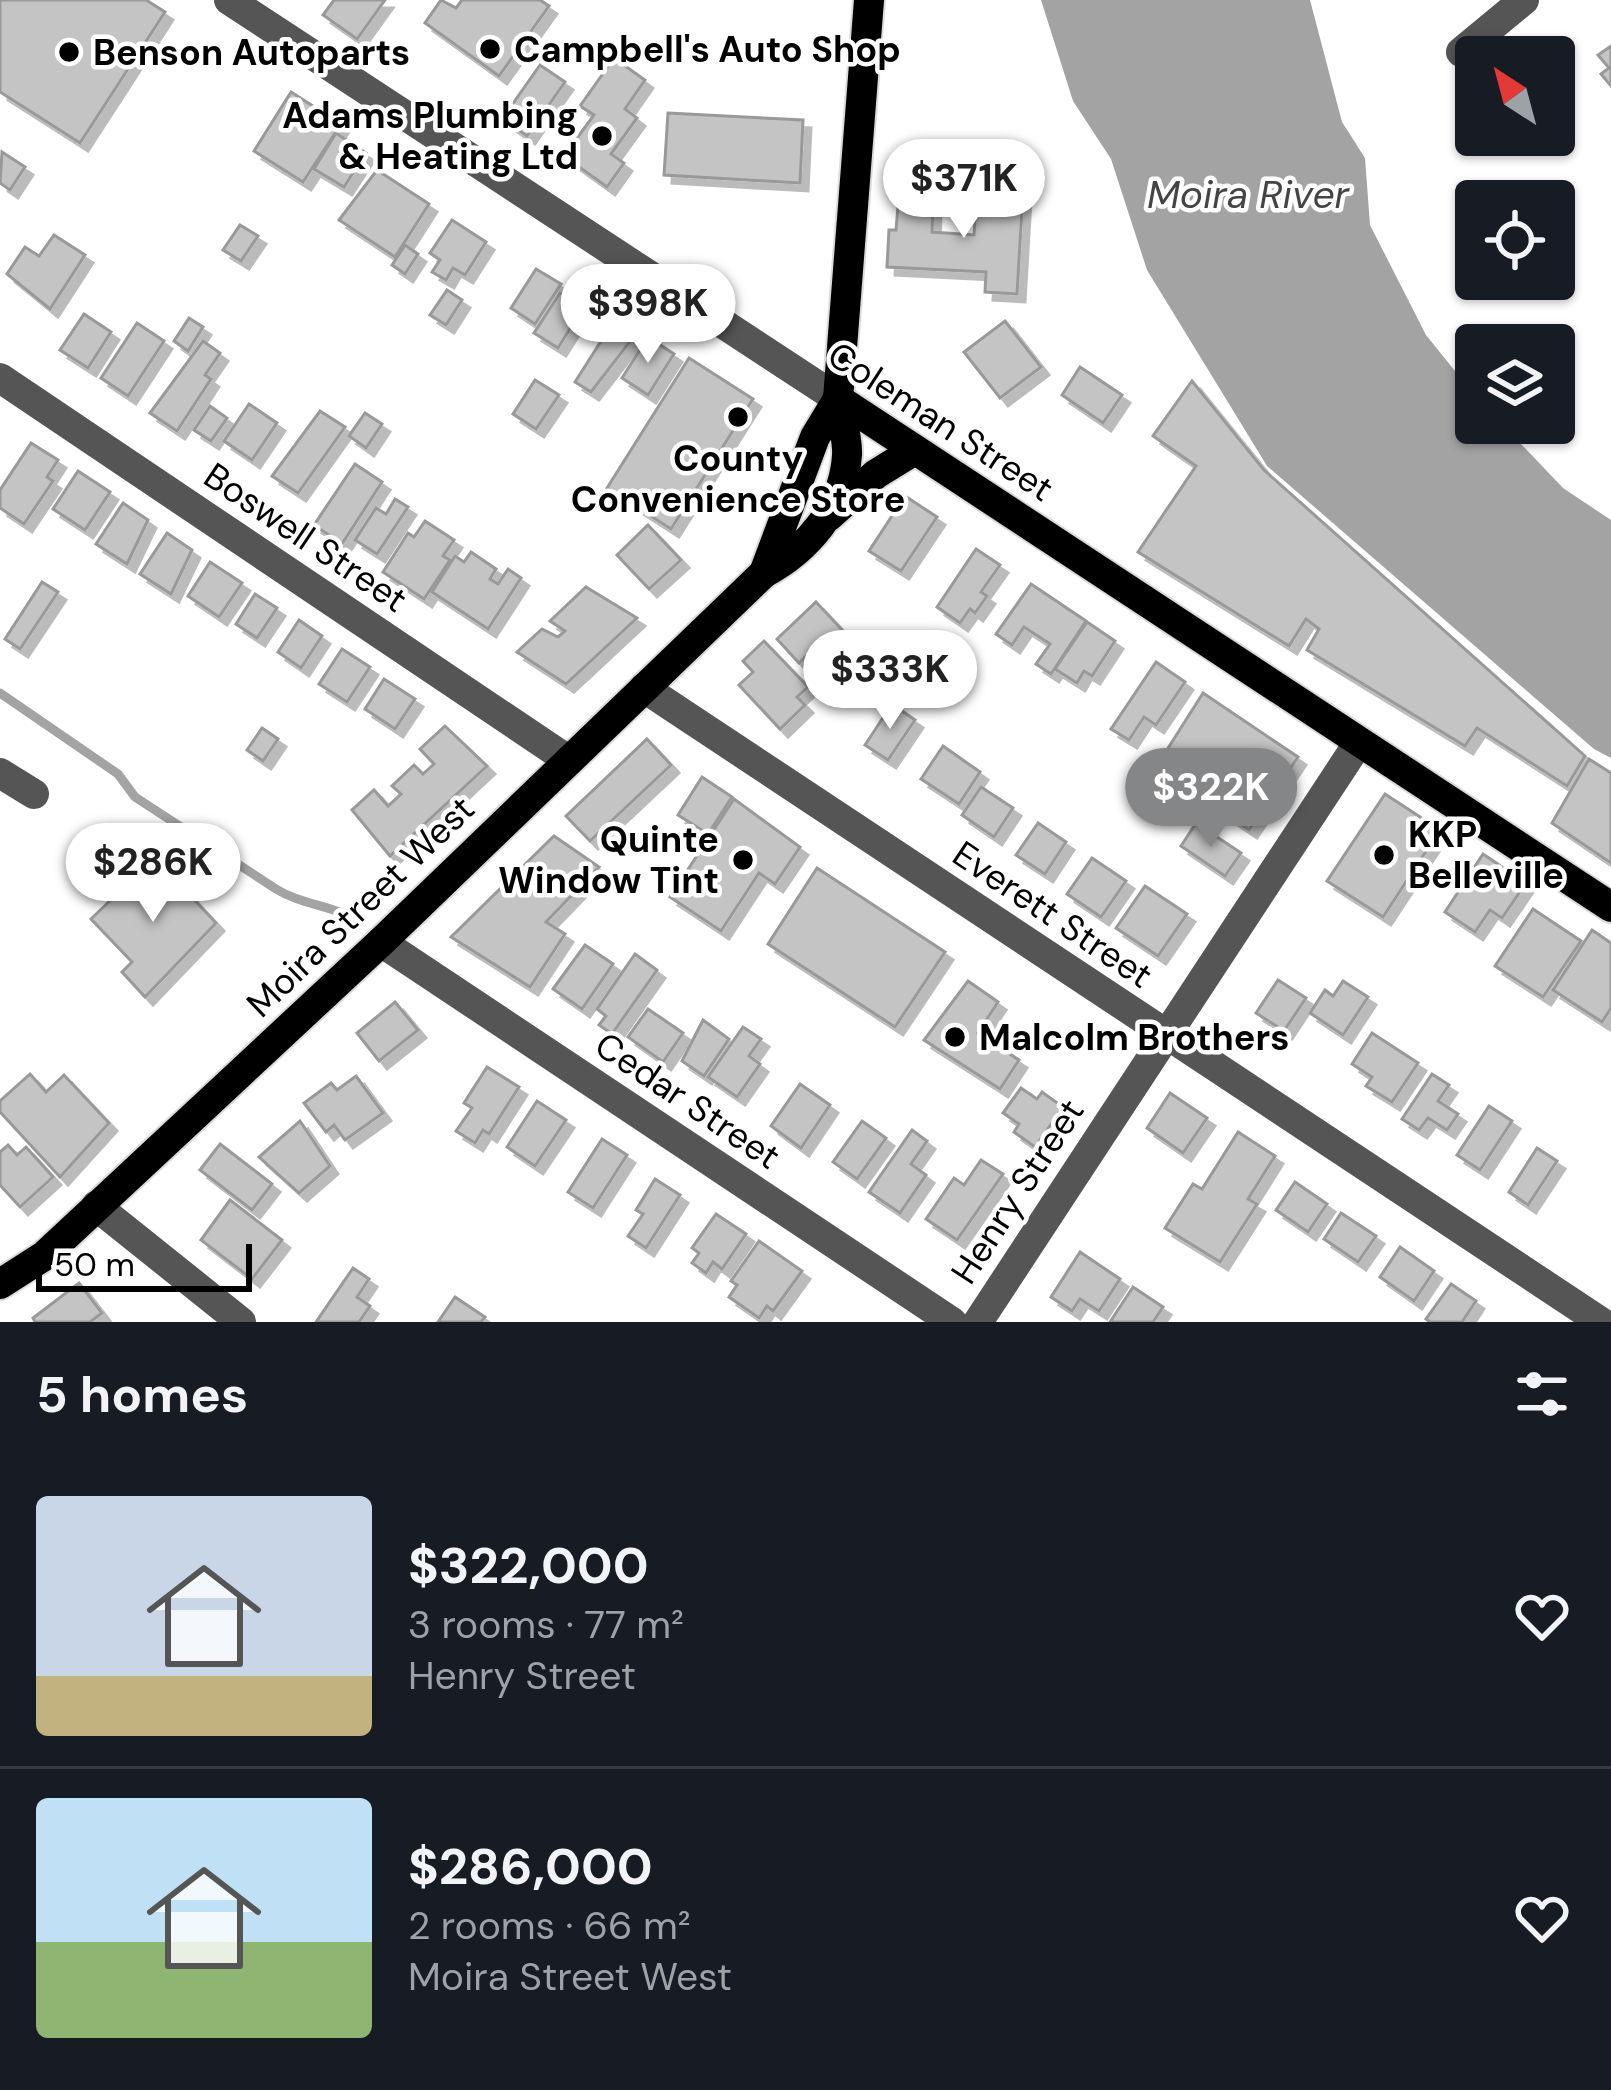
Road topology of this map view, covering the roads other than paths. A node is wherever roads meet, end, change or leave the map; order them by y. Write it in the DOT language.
graph roads {
  1 [pos="229,0"];
  2 [pos="869,0"];
  3 [pos="1524,0"];
  4 [pos="1480,36"];
  5 [pos="0,378"];
  6 [pos="838,399"];
  7 [pos="915,450"];
  8 [pos="825,520"];
  9 [pos="764,573"];
  10 [pos="644,688"];
  11 [pos="1359,742"];
  12 [pos="568,760"];
  13 [pos="0,773"];
  14 [pos="34,794"];
  15 [pos="1611,907"];
  16 [pos="381,942"];
  17 [pos="1166,1036"];
  18 [pos="96,1206"];
  19 [pos="0,1283"];
  20 [pos="241,1322"];
  21 [pos="952,1322"];
  22 [pos="978,1322"];
  23 [pos="1600,1322"];
  1 -- 6 [label="street, Coleman Street"];
  2 -- 6 [label="main road, Moira Street West"];
  3 -- 4 [label="street"];
  5 -- 12 [label="street, Boswell Street"];
  6 -- 7 [label="main road, Coleman Street"];
  6 -- 8 [label="main road, Moira Street West"];
  6 -- 9 [label="main road, Moira Street West"];
  7 -- 8 [label="main road"];
  7 -- 11 [label="main road, Coleman Street"];
  8 -- 9 [label="main road, Moira Street West"];
  9 -- 10 [label="main road, Moira Street West"];
  10 -- 12 [label="main road, Moira Street West"];
  10 -- 17 [label="street, Everett Street"];
  11 -- 15 [label="main road, Coleman Street"];
  11 -- 17 [label="street, Henry Street"];
  12 -- 16 [label="main road, Moira Street West"];
  13 -- 14 [label="street"];
  16 -- 18 [label="main road, Moira Street West"];
  16 -- 21 [label="street, Cedar Street"];
  17 -- 22 [label="street, Henry Street"];
  17 -- 23 [label="street, Everett Street"];
  18 -- 19 [label="main road, Moira Street West"];
  18 -- 20 [label="street"];
}
